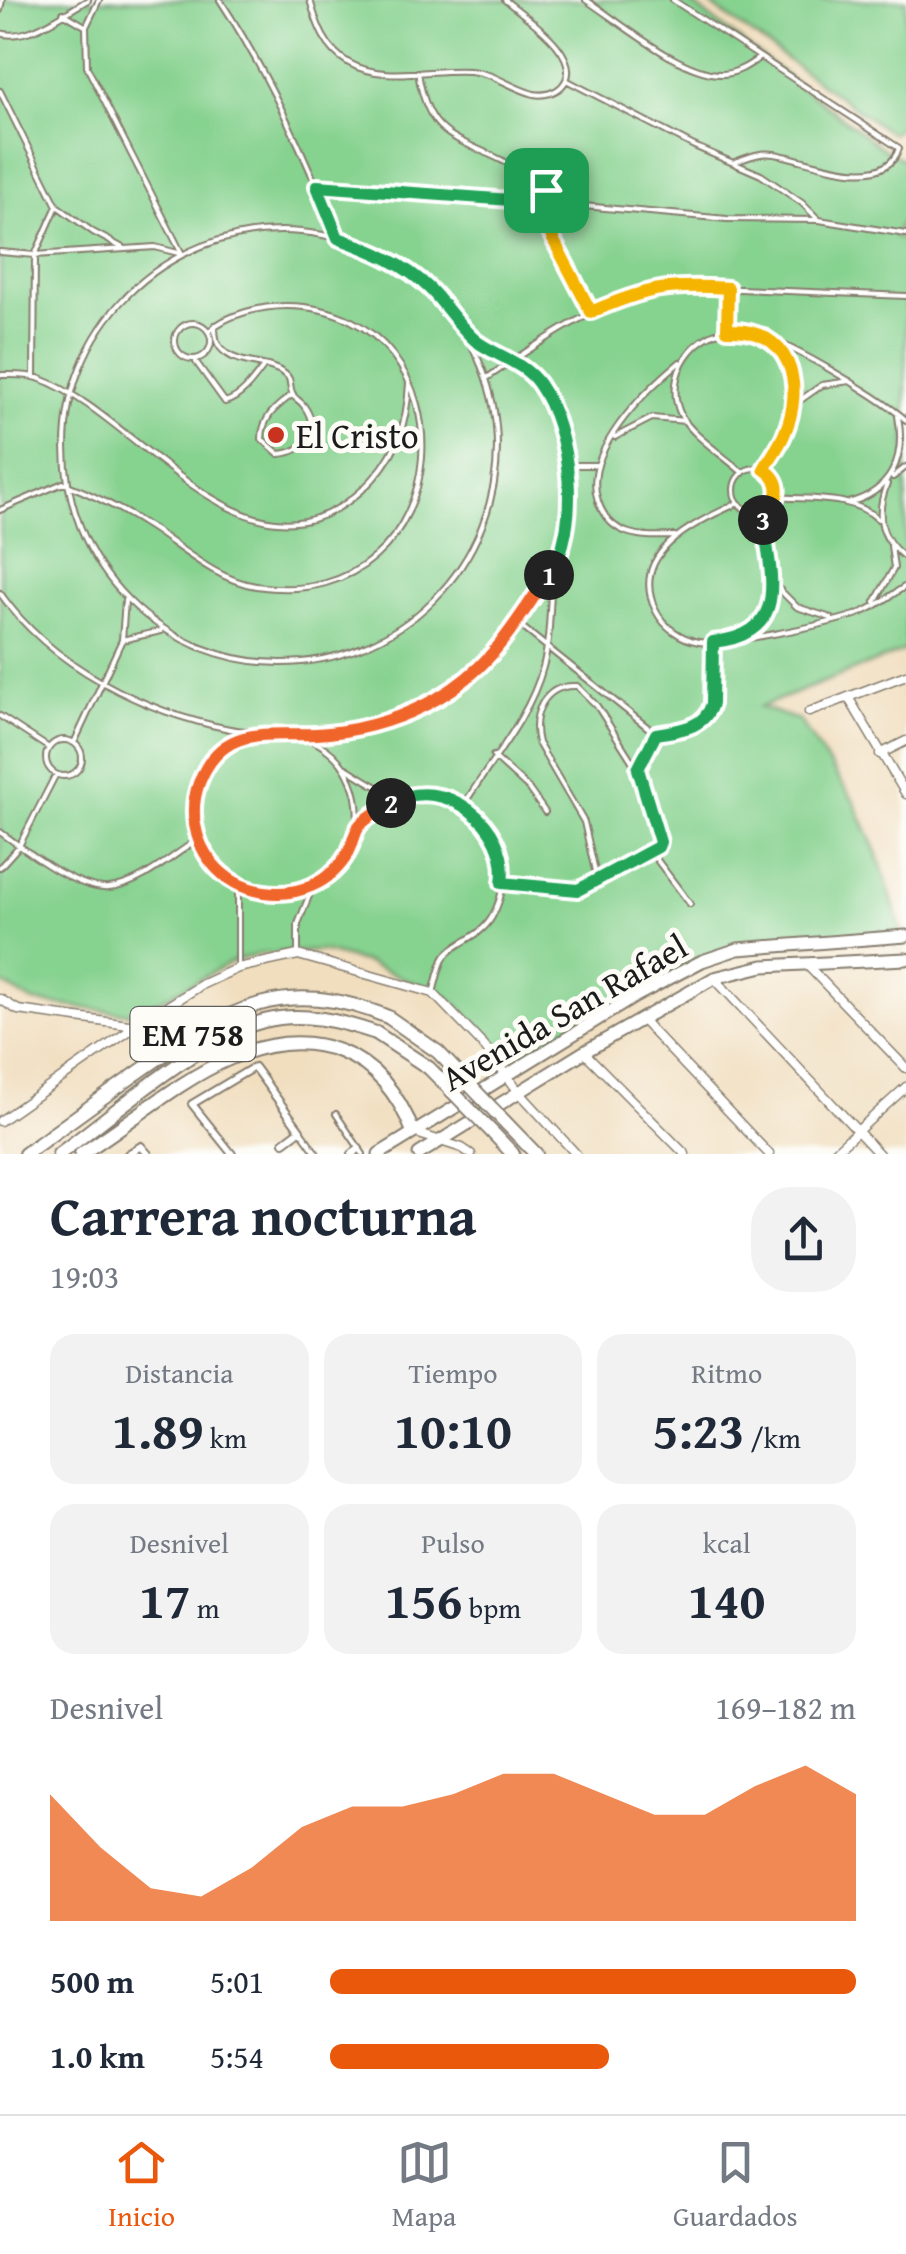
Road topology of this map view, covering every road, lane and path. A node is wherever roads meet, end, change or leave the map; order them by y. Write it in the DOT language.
graph roads {
  1 [pos="2,0"];
  2 [pos="88,0"];
  3 [pos="99,0"];
  4 [pos="220,0"];
  5 [pos="310,0"];
  6 [pos="317,0"];
  7 [pos="505,0"];
  8 [pos="586,0"];
  9 [pos="674,0"];
  10 [pos="312,8"];
  11 [pos="0,10"];
  12 [pos="64,13"];
  13 [pos="86,27"];
  14 [pos="0,33"];
  15 [pos="759,58"];
  16 [pos="418,72"];
  17 [pos="566,80"];
  18 [pos="0,91"];
  19 [pos="899,148"];
  20 [pos="906,153"];
  21 [pos="735,162"];
  22 [pos="540,185"];
  23 [pos="317,186"];
  24 [pos="511,200"];
  25 [pos="550,202"];
  26 [pos="57,206"];
  27 [pos="542,218"];
  28 [pos="819,220"];
  29 [pos="906,234"];
  30 [pos="338,238"];
  31 [pos="123,248"];
  32 [pos="2,250"];
  33 [pos="35,254"];
  34 [pos="182,254"];
  35 [pos="728,288"];
  36 [pos="906,296"];
  37 [pos="591,312"];
  38 [pos="215,325"];
  39 [pos="727,330"];
  40 [pos="209,331"];
  41 [pos="475,340"];
  42 [pos="777,344"];
  43 [pos="683,359"];
  44 [pos="195,360"];
  45 [pos="512,361"];
  46 [pos="264,366"];
  47 [pos="0,375"];
  48 [pos="34,376"];
  49 [pos="487,378"];
  50 [pos="409,379"];
  51 [pos="851,381"];
  52 [pos="70,394"];
  53 [pos="293,394"];
  54 [pos="792,406"];
  55 [pos="897,412"];
  56 [pos="906,420"];
  57 [pos="684,421"];
  58 [pos="611,440"];
  59 [pos="567,464"];
  60 [pos="597,465"];
  61 [pos="906,467"];
  62 [pos="764,469"];
  63 [pos="743,473"];
  64 [pos="63,483"];
  65 [pos="887,484"];
  66 [pos="778,497"];
  67 [pos="848,502"];
  68 [pos="738,503"];
  69 [pos="0,510"];
  70 [pos="762,512"];
  71 [pos="879,521"];
  72 [pos="675,536"];
  73 [pos="890,546"];
  74 [pos="906,558"];
  75 [pos="554,568"];
  76 [pos="772,583"];
  77 [pos="906,586"];
  78 [pos="0,593"];
  79 [pos="125,600"];
  80 [pos="873,606"];
  81 [pos="836,619"];
  82 [pos="517,622"];
  83 [pos="164,631"];
  84 [pos="738,639"];
  85 [pos="122,640"];
  86 [pos="713,642"];
  87 [pos="548,646"];
  88 [pos="906,674"];
  89 [pos="105,682"];
  90 [pos="848,698"];
  91 [pos="809,712"];
  92 [pos="0,716"];
  93 [pos="256,733"];
  94 [pos="656,734"];
  95 [pos="300,736"];
  96 [pos="906,741"];
  97 [pos="74,742"];
  98 [pos="49,748"];
  99 [pos="880,754"];
  100 [pos="494,756"];
  101 [pos="344,768"];
  102 [pos="638,769"];
  103 [pos="56,774"];
  104 [pos="906,794"];
  105 [pos="402,796"];
  106 [pos="462,806"];
  107 [pos="545,812"];
  108 [pos="358,827"];
  109 [pos="0,832"];
  110 [pos="198,839"];
  111 [pos="20,846"];
  112 [pos="651,852"];
  113 [pos="0,867"];
  114 [pos="597,880"];
  115 [pos="502,883"];
  116 [pos="238,884"];
  117 [pos="313,886"];
  118 [pos="690,904"];
  119 [pos="905,936"];
  120 [pos="298,955"];
  121 [pos="906,959"];
  122 [pos="804,962"];
  123 [pos="238,968"];
  124 [pos="714,978"];
  125 [pos="433,993"];
  126 [pos="0,998"];
  127 [pos="641,1019"];
  128 [pos="136,1026"];
  129 [pos="584,1052"];
  130 [pos="906,1068"];
  131 [pos="508,1074"];
  132 [pos="906,1087"];
  133 [pos="519,1092"];
  134 [pos="336,1114"];
  135 [pos="0,1121"];
  136 [pos="300,1130"];
  137 [pos="413,1132"];
  138 [pos="858,1133"];
  139 [pos="441,1141"];
  140 [pos="284,1142"];
  141 [pos="358,1152"];
  142 [pos="25,1154"];
  143 [pos="59,1154"];
  144 [pos="80,1154"];
  145 [pos="128,1154"];
  146 [pos="148,1154"];
  147 [pos="232,1154"];
  148 [pos="317,1154"];
  149 [pos="380,1154"];
  150 [pos="421,1154"];
  151 [pos="471,1154"];
  152 [pos="513,1154"];
  153 [pos="536,1154"];
  154 [pos="576,1154"];
  155 [pos="685,1154"];
  156 [pos="769,1154"];
  157 [pos="832,1154"];
  158 [pos="879,1154"];
  1 -- 11 [label="lane"];
  2 -- 12 [label="lane"];
  3 -- 13 [label="lane"];
  4 -- 23 [label="lane"];
  5 -- 10 [label="lane"];
  6 -- 10 [label="lane"];
  7 -- 17 [label="lane"];
  8 -- 15 [label="lane"];
  9 -- 15 [label="lane"];
  10 -- 16 [label="lane"];
  12 -- 13 [label="lane"];
  12 -- 14 [label="lane"];
  13 -- 34 [label="lane"];
  15 -- 19 [label="lane"];
  16 -- 17 [label="lane"];
  16 -- 22 [label="lane"];
  17 -- 21 [label="lane"];
  18 -- 26 [label="lane"];
  19 -- 20 [label="lane"];
  19 -- 21 [label="lane"];
  21 -- 28 [label="lane"];
  22 -- 24 [label="lane"];
  22 -- 25 [label="lane"];
  23 -- 24 [label="lane"];
  23 -- 30 [label="lane"];
  24 -- 27 [label="lane"];
  25 -- 27 [label="lane"];
  25 -- 28 [label="lane"];
  26 -- 31 [label="lane"];
  26 -- 33 [label="lane"];
  27 -- 37 [label="lane"];
  28 -- 29 [label="lane"];
  30 -- 34 [label="lane"];
  30 -- 41 [label="lane"];
  31 -- 33 [label="lane"];
  31 -- 34 [label="lane"];
  32 -- 33 [label="lane"];
  33 -- 48 [label="lane"];
  34 -- 52 [label="lane"];
  35 -- 36 [label="lane"];
  35 -- 37 [label="lane"];
  35 -- 39 [label="lane"];
  37 -- 45 [label="lane"];
  38 -- 40 [label="lane"];
  38 -- 46 [label="lane"];
  38 -- 50 [label="lane"];
  39 -- 42 [label="lane"];
  39 -- 43 [label="lane"];
  40 -- 44 [label="lane"];
  40 -- 44 [label="lane"];
  41 -- 45 [label="lane"];
  41 -- 49 [label="lane"];
  42 -- 51 [label="lane"];
  42 -- 54 [label="lane"];
  43 -- 57 [label="lane"];
  43 -- 58 [label="lane"];
  44 -- 46 [label="lane"];
  45 -- 49 [label="lane"];
  45 -- 59 [label="lane"];
  46 -- 53 [label="lane"];
  47 -- 48 [label="lane"];
  48 -- 52 [label="lane"];
  49 -- 83 [label="lane"];
  50 -- 52 [label="lane"];
  50 -- 64 [label="lane"];
  51 -- 54 [label="lane"];
  51 -- 55 [label="lane"];
  52 -- 64 [label="lane"];
  53 -- 53 [label="lane"];
  54 -- 62 [label="lane"];
  55 -- 56 [label="lane"];
  55 -- 65 [label="lane"];
  57 -- 58 [label="lane"];
  57 -- 63 [label="lane"];
  58 -- 60 [label="lane"];
  59 -- 60 [label="lane"];
  59 -- 75 [label="lane"];
  60 -- 72 [label="lane"];
  61 -- 65 [label="lane"];
  62 -- 63 [label="lane"];
  62 -- 66 [label="lane"];
  63 -- 68 [label="lane"];
  64 -- 69 [label="lane"];
  64 -- 79 [label="lane"];
  65 -- 67 [label="lane"];
  65 -- 71 [label="lane"];
  66 -- 67 [label="lane"];
  66 -- 70 [label="lane"];
  67 -- 71 [label="lane"];
  68 -- 70 [label="lane"];
  68 -- 72 [label="lane"];
  70 -- 76 [label="lane"];
  71 -- 73 [label="lane"];
  72 -- 86 [label="lane"];
  73 -- 74 [label="lane"];
  73 -- 80 [label="lane"];
  75 -- 82 [label="lane"];
  75 -- 87 [label="lane"];
  76 -- 81 [label="lane"];
  76 -- 84 [label="lane"];
  77 -- 80 [label="lane"];
  78 -- 89 [label="lane"];
  79 -- 83 [label="lane"];
  79 -- 85 [label="lane"];
  80 -- 81 [label="lane"];
  81 -- 84 [label="lane"];
  82 -- 87 [label="lane"];
  82 -- 95 [label="lane"];
  83 -- 85 [label="lane"];
  84 -- 86 [label="lane"];
  85 -- 89 [label="lane"];
  86 -- 94 [label="lane"];
  87 -- 94 [label="lane"];
  87 -- 100 [label="lane"];
  88 -- 90 [label="street"];
  89 -- 93 [label="lane"];
  89 -- 97 [label="lane"];
  90 -- 91 [label="street"];
  90 -- 99 [label="street"];
  92 -- 98 [label="lane"];
  93 -- 95 [label="lane"];
  93 -- 110 [label="lane"];
  94 -- 102 [label="lane"];
  95 -- 101 [label="lane"];
  96 -- 99 [label="street"];
  97 -- 98 [label="lane"];
  97 -- 103 [label="lane"];
  98 -- 103 [label="lane"];
  99 -- 104 [label="street"];
  100 -- 106 [label="lane"];
  100 -- 107 [label="lane"];
  101 -- 105 [label="lane"];
  101 -- 108 [label="lane"];
  102 -- 112 [label="lane"];
  102 -- 114 [label="lane"];
  103 -- 111 [label="lane"];
  105 -- 106 [label="lane"];
  105 -- 108 [label="lane"];
  106 -- 115 [label="lane"];
  108 -- 117 [label="lane"];
  109 -- 111 [label="lane"];
  110 -- 111 [label="lane"];
  110 -- 116 [label="lane"];
  111 -- 113 [label="lane"];
  112 -- 114 [label="lane"];
  112 -- 118 [label="lane"];
  114 -- 115 [label="lane"];
  115 -- 125 [label="lane"];
  116 -- 117 [label="lane"];
  116 -- 123 [label="lane"];
  117 -- 120 [label="lane"];
  119 -- 121 [label="street"];
  119 -- 131 [label="main road, Avenida San Rafael"];
  120 -- 123 [label="street"];
  120 -- 125 [label="street"];
  121 -- 122 [label="main road, Avenida San Rafael"];
  122 -- 124 [label="main road, Avenida San Rafael"];
  122 -- 130 [label="street"];
  123 -- 128 [label="street"];
  124 -- 127 [label="main road, Avenida San Rafael"];
  124 -- 138 [label="street"];
  125 -- 131 [label="street"];
  126 -- 128 [label="street"];
  127 -- 129 [label="main road, Avenida San Rafael"];
  127 -- 156 [label="street"];
  128 -- 135 [label="street"];
  129 -- 133 [label="main road, Avenida San Rafael"];
  129 -- 155 [label="street"];
  131 -- 133 [label="street"];
  131 -- 137 [label="main road, Avenida San Rafael"];
  132 -- 138 [label="street"];
  133 -- 139 [label="main road, Avenida San Rafael"];
  133 -- 154 [label="street"];
  134 -- 141 [label="lane"];
  136 -- 140 [label="street"];
  136 -- 147 [label="street"];
  136 -- 148 [label="lane"];
  137 -- 139 [label="street"];
  137 -- 144 [label="highway"];
  137 -- 149 [label="main road, Avenida San Rafael"];
  137 -- 150 [label="street"];
  138 -- 157 [label="street"];
  138 -- 158 [label="street"];
  139 -- 150 [label="main road, Avenida San Rafael"];
  139 -- 151 [label="street"];
  142 -- 153 [label="highway, EM 758, bridge"];
  143 -- 152 [label="highway, EM 758, bridge"];
  145 -- 146 [label="street"];
}
